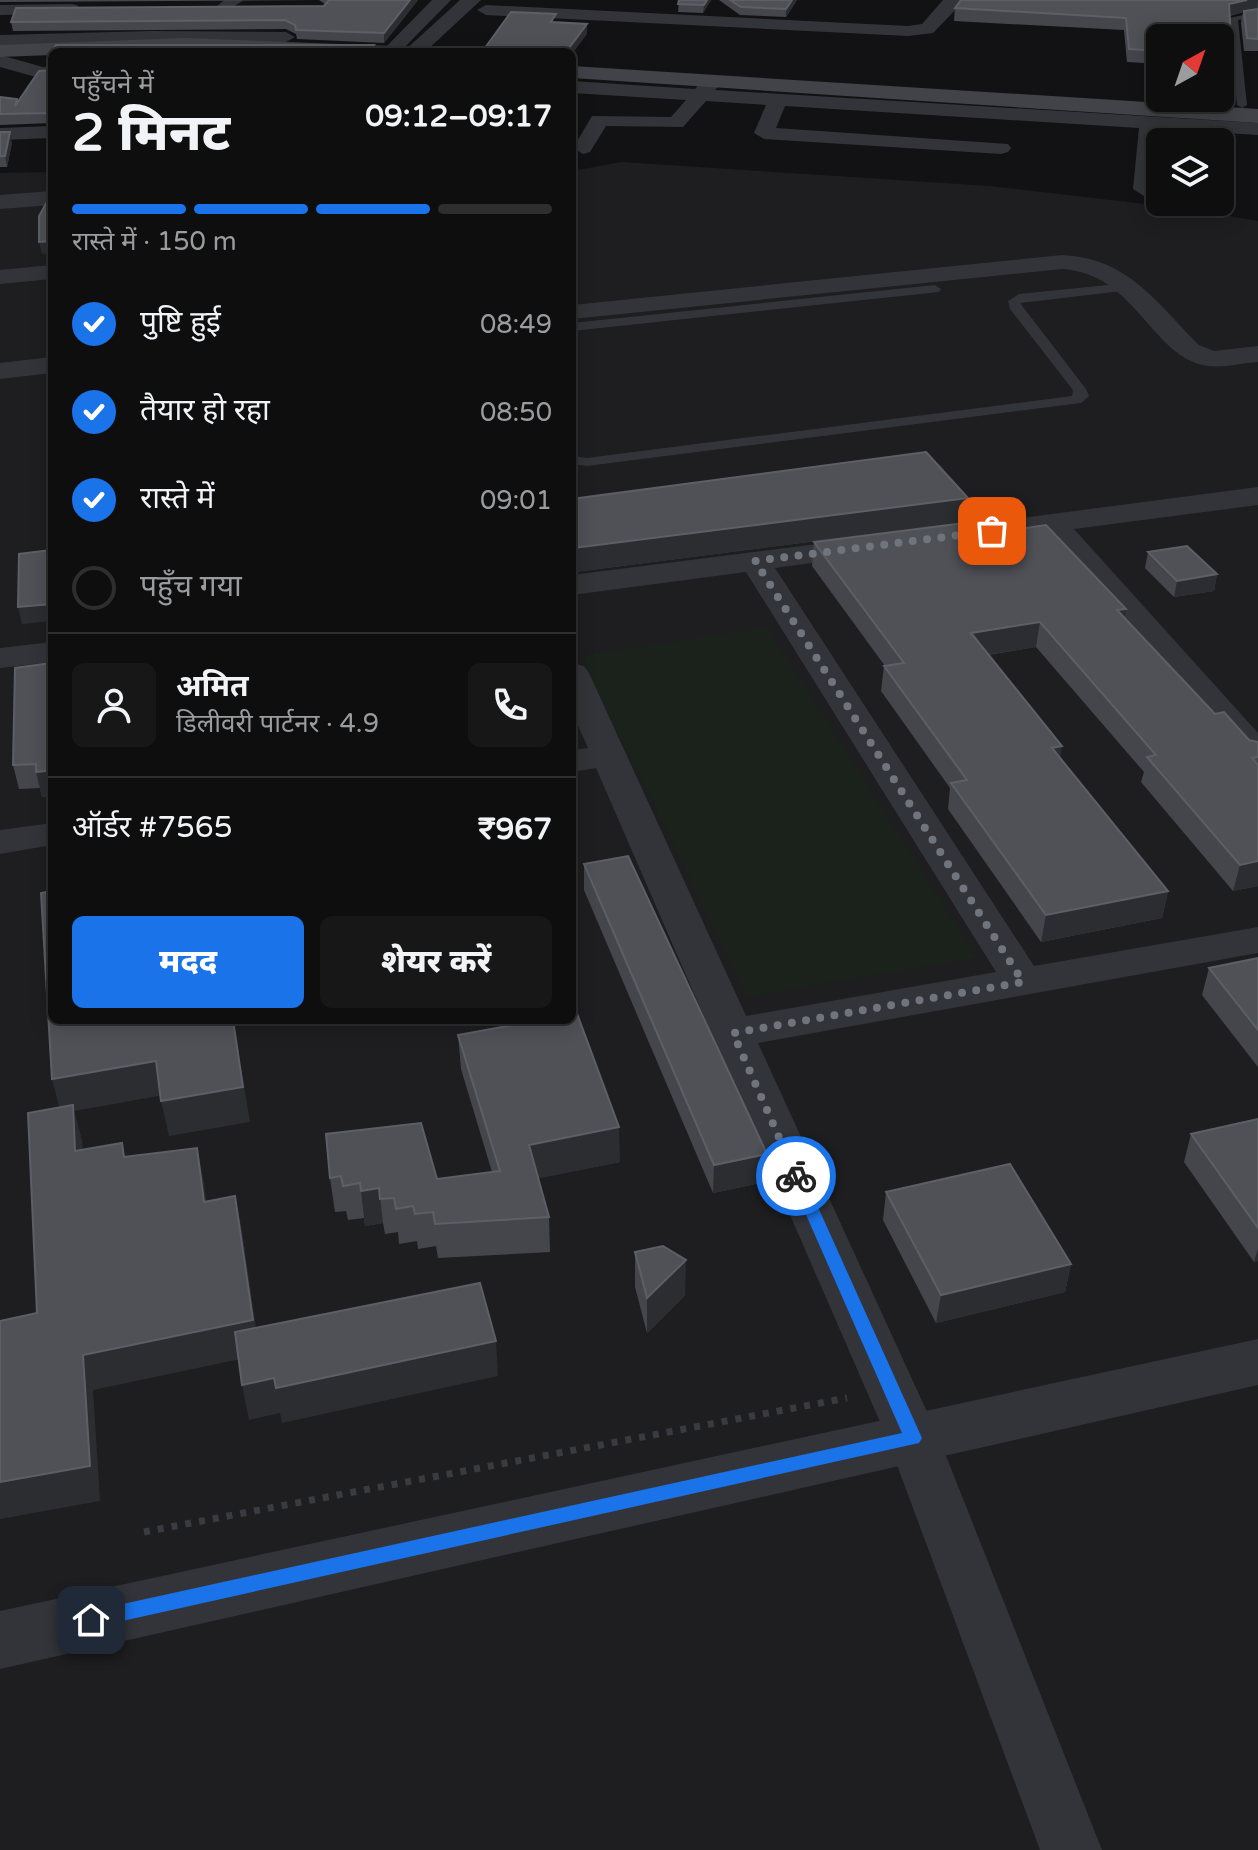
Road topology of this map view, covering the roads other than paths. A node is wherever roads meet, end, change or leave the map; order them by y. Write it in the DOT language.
graph roads {
  1 [pos="442,0"];
  2 [pos="620,0"];
  3 [pos="956,0"];
  4 [pos="485,3"];
  5 [pos="223,5"];
  6 [pos="256,7"];
  7 [pos="90,9"];
  8 [pos="0,10"];
  9 [pos="823,11"];
  10 [pos="1258,15"];
  11 [pos="608,17"];
  12 [pos="708,22"];
  13 [pos="467,31"];
  14 [pos="0,41"];
  15 [pos="295,42"];
  16 [pos="70,48"];
  17 [pos="353,48"];
  18 [pos="395,48"];
  19 [pos="419,48"];
  20 [pos="48,49"];
  21 [pos="0,51"];
  22 [pos="48,57"];
  23 [pos="0,60"];
  24 [pos="576,62"];
  25 [pos="48,72"];
  26 [pos="576,72"];
  27 [pos="576,87"];
  28 [pos="706,88"];
  29 [pos="778,99"];
  30 [pos="916,109"];
  31 [pos="1253,109"];
  32 [pos="1003,114"];
  33 [pos="1149,125"];
  34 [pos="1258,129"];
  35 [pos="48,132"];
  36 [pos="0,134"];
  37 [pos="905,142"];
  38 [pos="583,148"];
  39 [pos="1001,148"];
  40 [pos="1000,170"];
  41 [pos="1144,189"];
  42 [pos="48,198"];
  43 [pos="0,202"];
  44 [pos="48,272"];
  45 [pos="0,277"];
  46 [pos="1127,287"];
  47 [pos="935,289"];
  48 [pos="576,312"];
  49 [pos="576,327"];
  50 [pos="1258,354"];
  51 [pos="48,365"];
  52 [pos="0,371"];
  53 [pos="576,461"];
  54 [pos="1258,496"];
  55 [pos="1052,523"];
  56 [pos="755,561"];
  57 [pos="576,584"];
  58 [pos="48,652"];
  59 [pos="0,658"];
  60 [pos="576,691"];
  61 [pos="1258,755"];
  62 [pos="591,759"];
  63 [pos="48,835"];
  64 [pos="0,842"];
  65 [pos="1258,940"];
  66 [pos="1023,982"];
  67 [pos="733,1033"];
  68 [pos="1258,1362"];
  69 [pos="903,1415"];
  70 [pos="0,1640"];
  71 [pos="1071,1850"];
  1 -- 18 [label="street"];
  2 -- 11 [label="street"];
  3 -- 12 [label="street"];
  4 -- 11 [label="street"];
  4 -- 13 [label="street"];
  4 -- 19 [label="street"];
  5 -- 6 [label="street"];
  7 -- 8 [label="street"];
  9 -- 12 [label="street"];
  10 -- 31 [label="lane"];
  11 -- 12 [label="street"];
  14 -- 15 [label="street"];
  15 -- 16 [label="main road"];
  15 -- 17 [label="main road"];
  20 -- 21 [label="main road"];
  22 -- 23 [label="main road"];
  23 -- 25 [label="street"];
  24 -- 31 [label="main road"];
  26 -- 28 [label="main road"];
  27 -- 28 [label="street"];
  28 -- 29 [label="street"];
  28 -- 31 [label="main road"];
  28 -- 38 [label="street"];
  29 -- 30 [label="street"];
  29 -- 37 [label="street"];
  30 -- 32 [label="street"];
  30 -- 37 [label="street"];
  32 -- 33 [label="street"];
  32 -- 39 [label="street"];
  33 -- 34 [label="street"];
  33 -- 41 [label="street"];
  35 -- 36 [label="street"];
  37 -- 39 [label="street"];
  39 -- 40 [label="street"];
  42 -- 43 [label="street"];
  44 -- 45 [label="street"];
  46 -- 48 [label="street"];
  46 -- 50 [label="street"];
  46 -- 53 [label="lane"];
  47 -- 49 [label="lane"];
  51 -- 52 [label="street"];
  54 -- 55 [label="street"];
  55 -- 56 [label="street"];
  55 -- 61 [label="street"];
  56 -- 57 [label="street"];
  56 -- 66 [label="street"];
  58 -- 59 [label="street"];
  60 -- 62 [label="street"];
  62 -- 67 [label="street"];
  63 -- 64 [label="street"];
  65 -- 66 [label="street"];
  66 -- 67 [label="street"];
  67 -- 69 [label="street"];
  68 -- 69 [label="street"];
  69 -- 70 [label="street"];
  69 -- 71 [label="street"];
}
